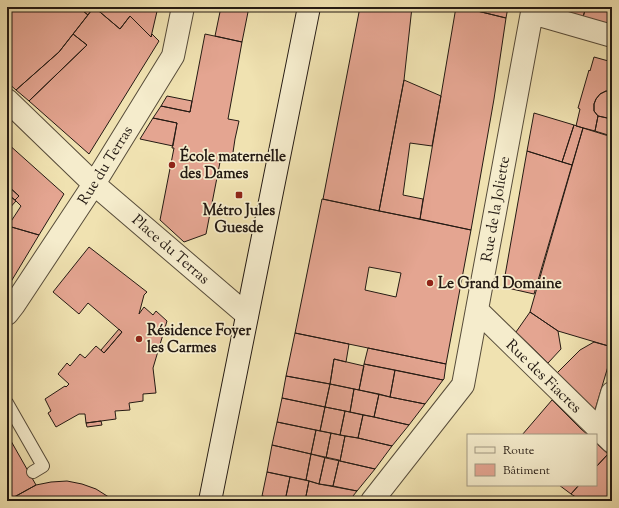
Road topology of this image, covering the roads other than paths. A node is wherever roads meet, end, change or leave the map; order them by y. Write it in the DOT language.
graph roads {
  1 [pos="184,7"];
  2 [pos="309,7"];
  3 [pos="532,10"];
  4 [pos="612,36"];
  5 [pos="7,100"];
  6 [pos="94,184"];
  7 [pos="477,310"];
  8 [pos="7,314"];
  9 [pos="247,315"];
  10 [pos="612,393"];
  11 [pos="7,403"];
  12 [pos="606,436"];
  13 [pos="33,472"];
  14 [pos="210,501"];
  15 [pos="372,501"];
  1 -- 6 [label="street, Rue du Terras"];
  2 -- 9 [label="street"];
  3 -- 4 [label="street"];
  3 -- 7 [label="street, Rue de la Joliette"];
  5 -- 6 [label="street, Place du Terras"];
  6 -- 8 [label="street, Rue du Terras"];
  6 -- 9 [label="street, Place du Terras"];
  7 -- 12 [label="street, Rue des Fiacres"];
  7 -- 15 [label="street, Rue de la Joliette"];
  9 -- 14 [label="street"];
  10 -- 12 [label="street"];
  11 -- 13 [label="lane"];
}
